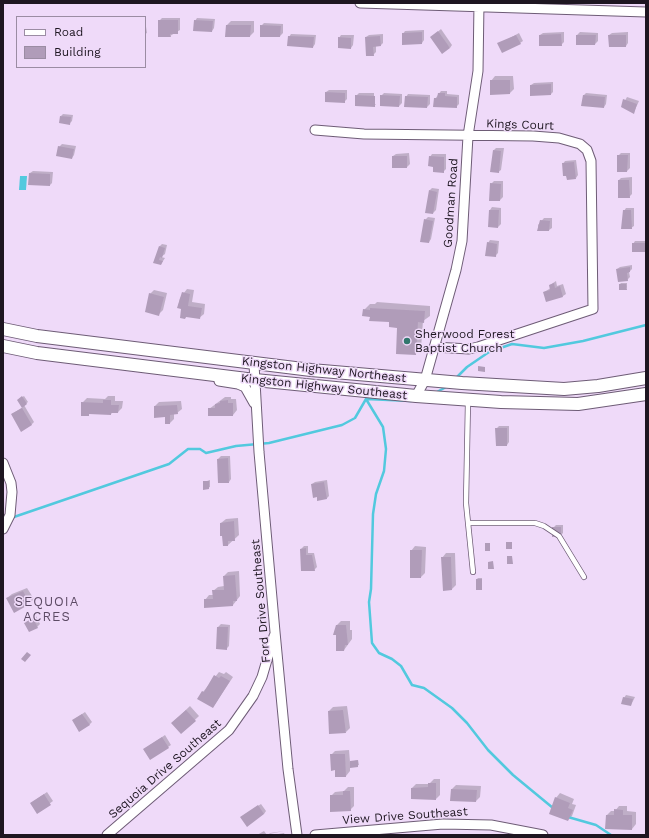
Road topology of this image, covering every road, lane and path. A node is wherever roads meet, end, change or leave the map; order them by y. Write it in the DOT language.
graph roads {
  1 [pos="360,3"];
  2 [pos="479,5"];
  3 [pos="606,6"];
  4 [pos="646,12"];
  5 [pos="315,130"];
  6 [pos="468,136"];
  7 [pos="3,329"];
  8 [pos="3,346"];
  9 [pos="434,347"];
  10 [pos="254,364"];
  11 [pos="159,368"];
  12 [pos="646,378"];
  13 [pos="255,380"];
  14 [pos="424,380"];
  15 [pos="646,394"];
  16 [pos="416,396"];
  17 [pos="468,400"];
  18 [pos="257,408"];
  19 [pos="3,464"];
  20 [pos="468,523"];
  21 [pos="3,529"];
  22 [pos="473,572"];
  23 [pos="584,577"];
  24 [pos="275,632"];
  25 [pos="522,833"];
  26 [pos="107,835"];
  27 [pos="297,835"];
  28 [pos="315,835"];
  29 [pos="544,835"];
  1 -- 2 [label="street"];
  2 -- 3 [label="street"];
  2 -- 6 [label="street, Goodman Road"];
  3 -- 4 [label="street"];
  5 -- 6 [label="street, Kings Court"];
  6 -- 9 [label="street, Goodman Road"];
  6 -- 9 [label="street, Kings Court"];
  7 -- 10 [label="main road, Kingston Highway Northeast"];
  8 -- 11 [label="main road, Kingston Highway Southeast"];
  9 -- 14 [label="street, Goodman Road"];
  10 -- 13 [label="street, Ford Drive Southeast"];
  10 -- 14 [label="main road, Kingston Highway Northeast"];
  11 -- 13 [label="main road, Kingston Highway Southeast"];
  11 -- 18 [label="street"];
  12 -- 14 [label="main road, Kingston Highway Northeast"];
  13 -- 16 [label="main road, Kingston Highway Southeast"];
  13 -- 18 [label="street, Ford Drive Southeast"];
  14 -- 16 [label="street, Goodman Road"];
  15 -- 17 [label="main road, Kingston Highway Southeast"];
  16 -- 17 [label="main road, Kingston Highway Southeast"];
  17 -- 20 [label="lane"];
  18 -- 24 [label="street, Ford Drive Southeast"];
  19 -- 21 [label="street"];
  20 -- 22 [label="lane"];
  20 -- 23 [label="lane"];
  24 -- 26 [label="street, Sequoia Drive Southeast"];
  24 -- 27 [label="street, Ford Drive Southeast"];
  25 -- 28 [label="street, View Drive Southeast"];
  25 -- 29 [label="street, View Drive Southeast"];
}
